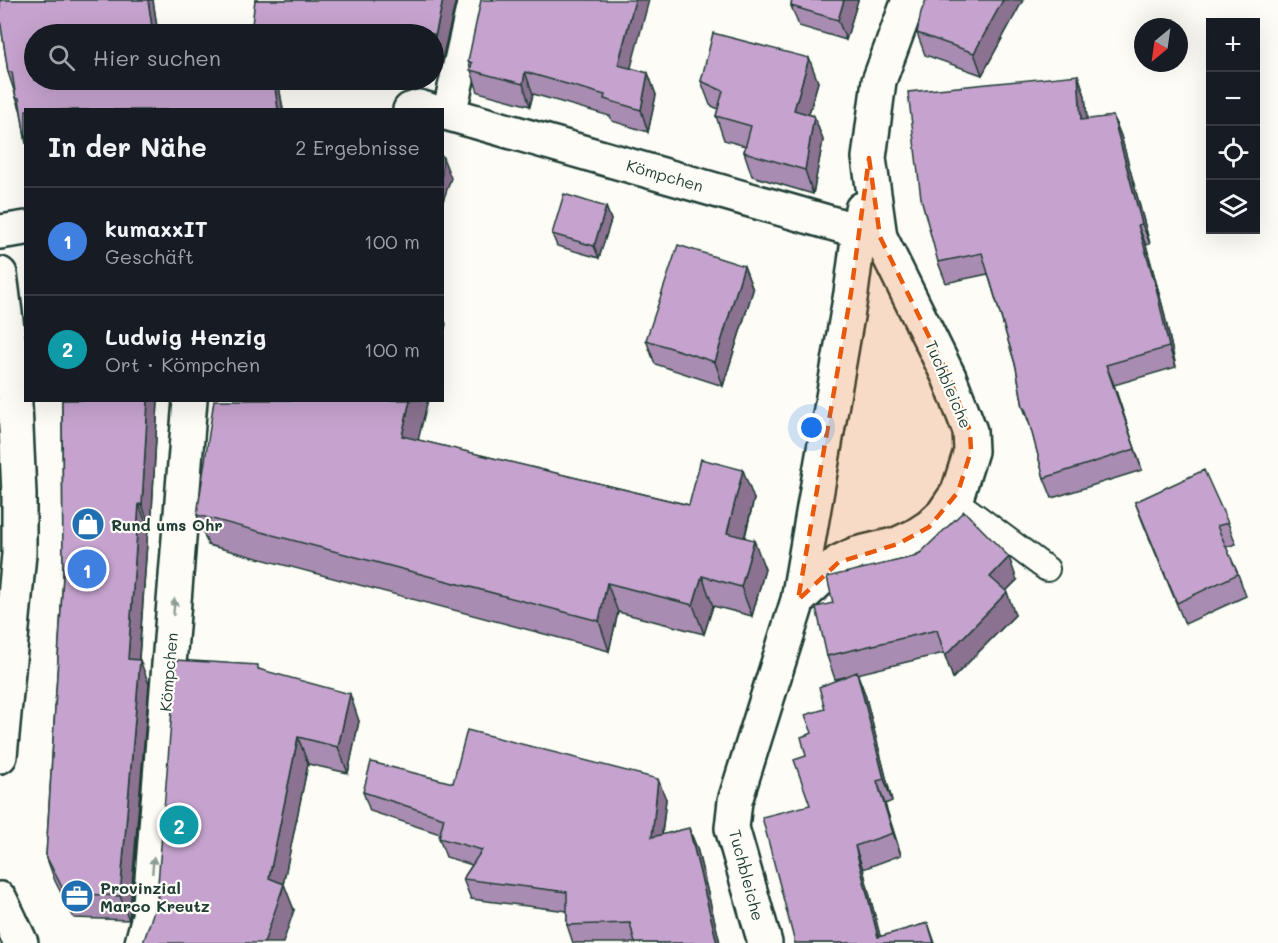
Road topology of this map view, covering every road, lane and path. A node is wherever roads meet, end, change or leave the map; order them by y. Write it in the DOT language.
graph roads {
  1 [pos="475,0"];
  2 [pos="909,0"];
  3 [pos="441,108"];
  4 [pos="444,113"];
  5 [pos="24,228"];
  6 [pos="0,232"];
  7 [pos="869,234"];
  8 [pos="0,274"];
  9 [pos="190,402"];
  10 [pos="953,500"];
  11 [pos="1047,568"];
  12 [pos="798,600"];
  13 [pos="0,756"];
  14 [pos="0,899"];
  15 [pos="21,943"];
  16 [pos="142,943"];
  17 [pos="765,943"];
  1 -- 3 [label="street"];
  2 -- 7 [label="street, Tuchbleiche"];
  4 -- 7 [label="street, Kömpchen"];
  5 -- 6 [label="street"];
  7 -- 10 [label="street, Tuchbleiche"];
  7 -- 12 [label="street, Tuchbleiche"];
  8 -- 13 [label="street"];
  16 -- 9 [label="street, Kömpchen, one-way"];
  10 -- 11 [label="lane"];
  10 -- 12 [label="street, Tuchbleiche"];
  12 -- 17 [label="street, Tuchbleiche"];
  14 -- 15 [label="street"];
}
